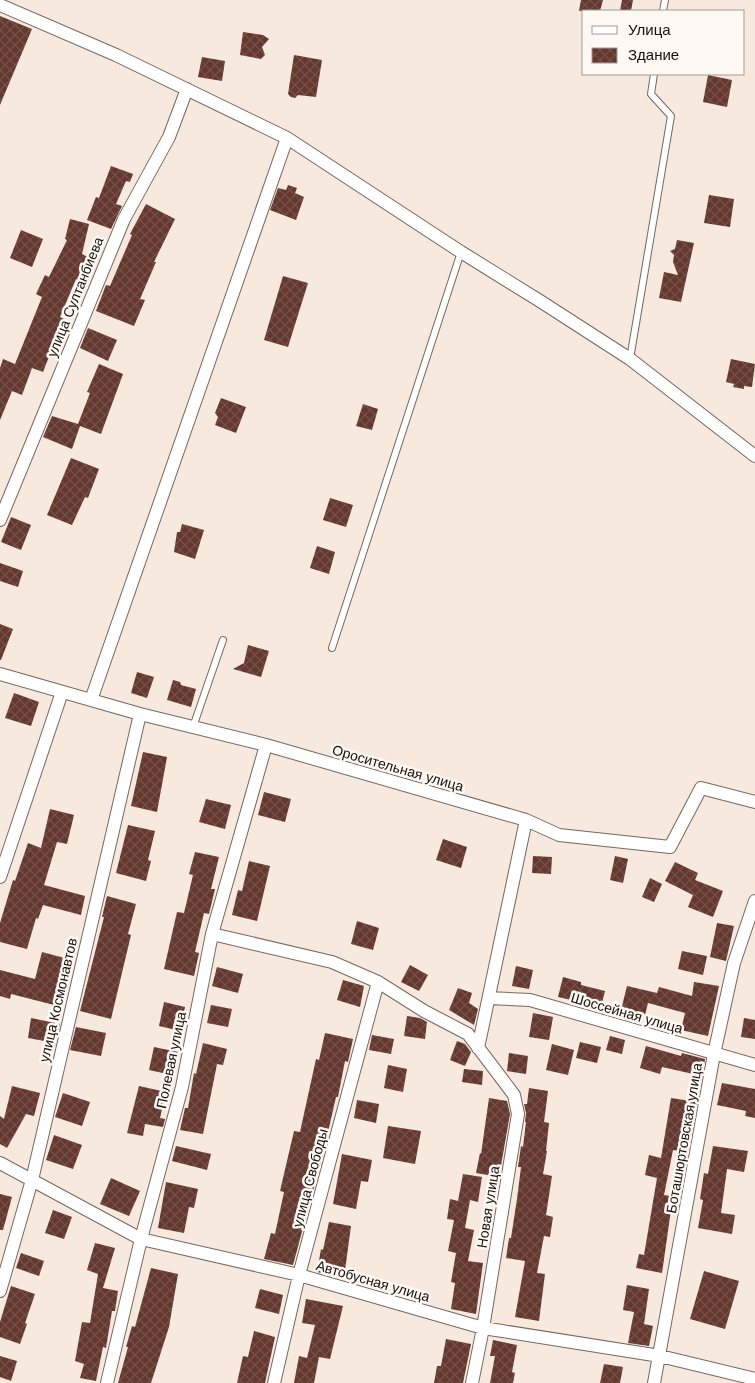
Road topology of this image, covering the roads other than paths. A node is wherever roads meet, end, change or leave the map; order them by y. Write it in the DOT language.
graph roads {
  1 [pos="0,4"];
  2 [pos="654,75"];
  3 [pos="187,90"];
  4 [pos="287,138"];
  5 [pos="460,252"];
  6 [pos="630,360"];
  7 [pos="755,456"];
  8 [pos="0,520"];
  9 [pos="222,640"];
  10 [pos="332,648"];
  11 [pos="0,674"];
  12 [pos="62,692"];
  13 [pos="91,700"];
  14 [pos="140,714"];
  15 [pos="193,727"];
  16 [pos="266,745"];
  17 [pos="755,802"];
  18 [pos="526,820"];
  19 [pos="0,877"];
  20 [pos="755,902"];
  21 [pos="212,934"];
  22 [pos="378,982"];
  23 [pos="489,998"];
  24 [pos="478,1048"];
  25 [pos="714,1054"];
  26 [pos="755,1065"];
  27 [pos="0,1163"];
  28 [pos="32,1180"];
  29 [pos="141,1239"];
  30 [pos="300,1275"];
  31 [pos="0,1291"];
  32 [pos="483,1328"];
  33 [pos="660,1356"];
  34 [pos="755,1379"];
  35 [pos="107,1383"];
  36 [pos="274,1383"];
  37 [pos="472,1383"];
  38 [pos="654,1383"];
  1 -- 3 [label="street"];
  2 -- 6 [label="lane"];
  3 -- 4 [label="street"];
  3 -- 8 [label="street, улица Султанбиева"];
  4 -- 5 [label="street"];
  4 -- 13 [label="street"];
  5 -- 6 [label="street"];
  5 -- 10 [label="lane"];
  6 -- 7 [label="street"];
  9 -- 15 [label="lane"];
  11 -- 12 [label="street, Оросительная улица"];
  12 -- 13 [label="street, Оросительная улица"];
  12 -- 19 [label="street"];
  13 -- 14 [label="street, Оросительная улица"];
  14 -- 15 [label="street, Оросительная улица"];
  14 -- 28 [label="street, улица Космонавтов"];
  15 -- 16 [label="street, Оросительная улица"];
  16 -- 18 [label="street, Оросительная улица"];
  16 -- 21 [label="street, Полевая улица"];
  17 -- 18 [label="street, Оросительная улица"];
  18 -- 23 [label="street"];
  20 -- 25 [label="street, Боташюртовская улица"];
  21 -- 22 [label="street, Новая улица"];
  21 -- 29 [label="street, Полевая улица"];
  22 -- 24 [label="street, Новая улица"];
  22 -- 30 [label="street, улица Свободы"];
  23 -- 24 [label="street"];
  23 -- 25 [label="street, Шоссейная улица"];
  24 -- 32 [label="street, Новая улица"];
  25 -- 26 [label="street, Шоссейная улица"];
  25 -- 33 [label="street, Боташюртовская улица"];
  27 -- 28 [label="street, Автобусная улица"];
  28 -- 29 [label="street, Автобусная улица"];
  28 -- 31 [label="street, улица Космонавтов"];
  29 -- 30 [label="street, Автобусная улица"];
  29 -- 35 [label="street, Полевая улица"];
  30 -- 32 [label="street, Автобусная улица"];
  30 -- 36 [label="street, улица Свободы"];
  32 -- 33 [label="street, Автобусная улица"];
  32 -- 37 [label="street, Новая улица"];
  33 -- 34 [label="street, Автобусная улица"];
  33 -- 38 [label="street, Боташюртовская улица"];
}
